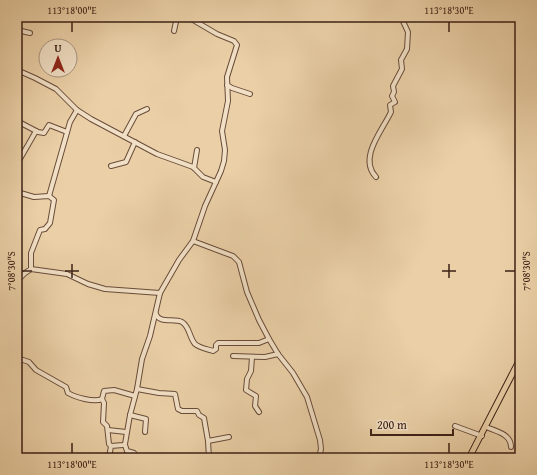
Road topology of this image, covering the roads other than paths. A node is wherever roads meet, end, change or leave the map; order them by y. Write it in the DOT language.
graph roads {
  1 [pos="177,17"];
  2 [pos="188,17"];
  3 [pos="401,17"];
  4 [pos="17,30"];
  5 [pos="174,30"];
  6 [pos="30,33"];
  7 [pos="17,70"];
  8 [pos="227,85"];
  9 [pos="250,94"];
  10 [pos="147,109"];
  11 [pos="77,110"];
  12 [pos="17,121"];
  13 [pos="36,131"];
  14 [pos="67,132"];
  15 [pos="124,136"];
  16 [pos="135,142"];
  17 [pos="197,150"];
  18 [pos="17,164"];
  19 [pos="111,166"];
  20 [pos="194,168"];
  21 [pos="376,177"];
  22 [pos="216,182"];
  23 [pos="17,192"];
  24 [pos="49,196"];
  25 [pos="193,241"];
  26 [pos="31,270"];
  27 [pos="17,281"];
  28 [pos="160,293"];
  29 [pos="156,313"];
  30 [pos="269,339"];
  31 [pos="278,354"];
  32 [pos="233,356"];
  33 [pos="252,357"];
  34 [pos="17,358"];
  35 [pos="520,359"];
  36 [pos="137,389"];
  37 [pos="135,396"];
  38 [pos="102,399"];
  39 [pos="259,412"];
  40 [pos="130,415"];
  41 [pos="455,426"];
  42 [pos="486,427"];
  43 [pos="108,430"];
  44 [pos="126,432"];
  45 [pos="145,432"];
  46 [pos="482,436"];
  47 [pos="229,437"];
  48 [pos="208,441"];
  49 [pos="125,445"];
  50 [pos="111,446"];
  51 [pos="511,447"];
  52 [pos="110,458"];
  53 [pos="139,458"];
  54 [pos="209,458"];
  55 [pos="228,458"];
  56 [pos="232,458"];
  57 [pos="319,458"];
  58 [pos="470,458"];
  1 -- 5 [label="street"];
  2 -- 8 [label="street"];
  3 -- 21 [label="street"];
  4 -- 6 [label="street"];
  7 -- 11 [label="street"];
  8 -- 9 [label="street"];
  8 -- 22 [label="street"];
  10 -- 15 [label="street"];
  11 -- 14 [label="street"];
  11 -- 15 [label="street"];
  12 -- 13 [label="street"];
  13 -- 14 [label="street"];
  13 -- 18 [label="street"];
  14 -- 24 [label="street"];
  15 -- 16 [label="street"];
  16 -- 19 [label="street"];
  16 -- 20 [label="street"];
  17 -- 20 [label="street"];
  20 -- 22 [label="street"];
  22 -- 25 [label="street"];
  23 -- 24 [label="street"];
  24 -- 26 [label="street"];
  25 -- 28 [label="street"];
  25 -- 30 [label="street"];
  26 -- 27 [label="street"];
  26 -- 28 [label="street"];
  28 -- 29 [label="street"];
  29 -- 30 [label="street"];
  29 -- 36 [label="street"];
  30 -- 31 [label="street"];
  31 -- 33 [label="street"];
  31 -- 57 [label="street"];
  32 -- 33 [label="street"];
  33 -- 39 [label="street"];
  34 -- 38 [label="street"];
  35 -- 42 [label="main road"];
  36 -- 37 [label="street"];
  36 -- 48 [label="street"];
  37 -- 38 [label="street"];
  37 -- 40 [label="street"];
  38 -- 43 [label="street"];
  40 -- 44 [label="street"];
  40 -- 45 [label="street"];
  41 -- 46 [label="street"];
  42 -- 46 [label="main road"];
  42 -- 51 [label="street"];
  43 -- 44 [label="street"];
  43 -- 50 [label="street"];
  44 -- 49 [label="street"];
  46 -- 58 [label="main road"];
  47 -- 48 [label="street"];
  48 -- 54 [label="street"];
  49 -- 50 [label="street"];
  49 -- 53 [label="street"];
  50 -- 52 [label="street"];
  55 -- 56 [label="street"];
}
